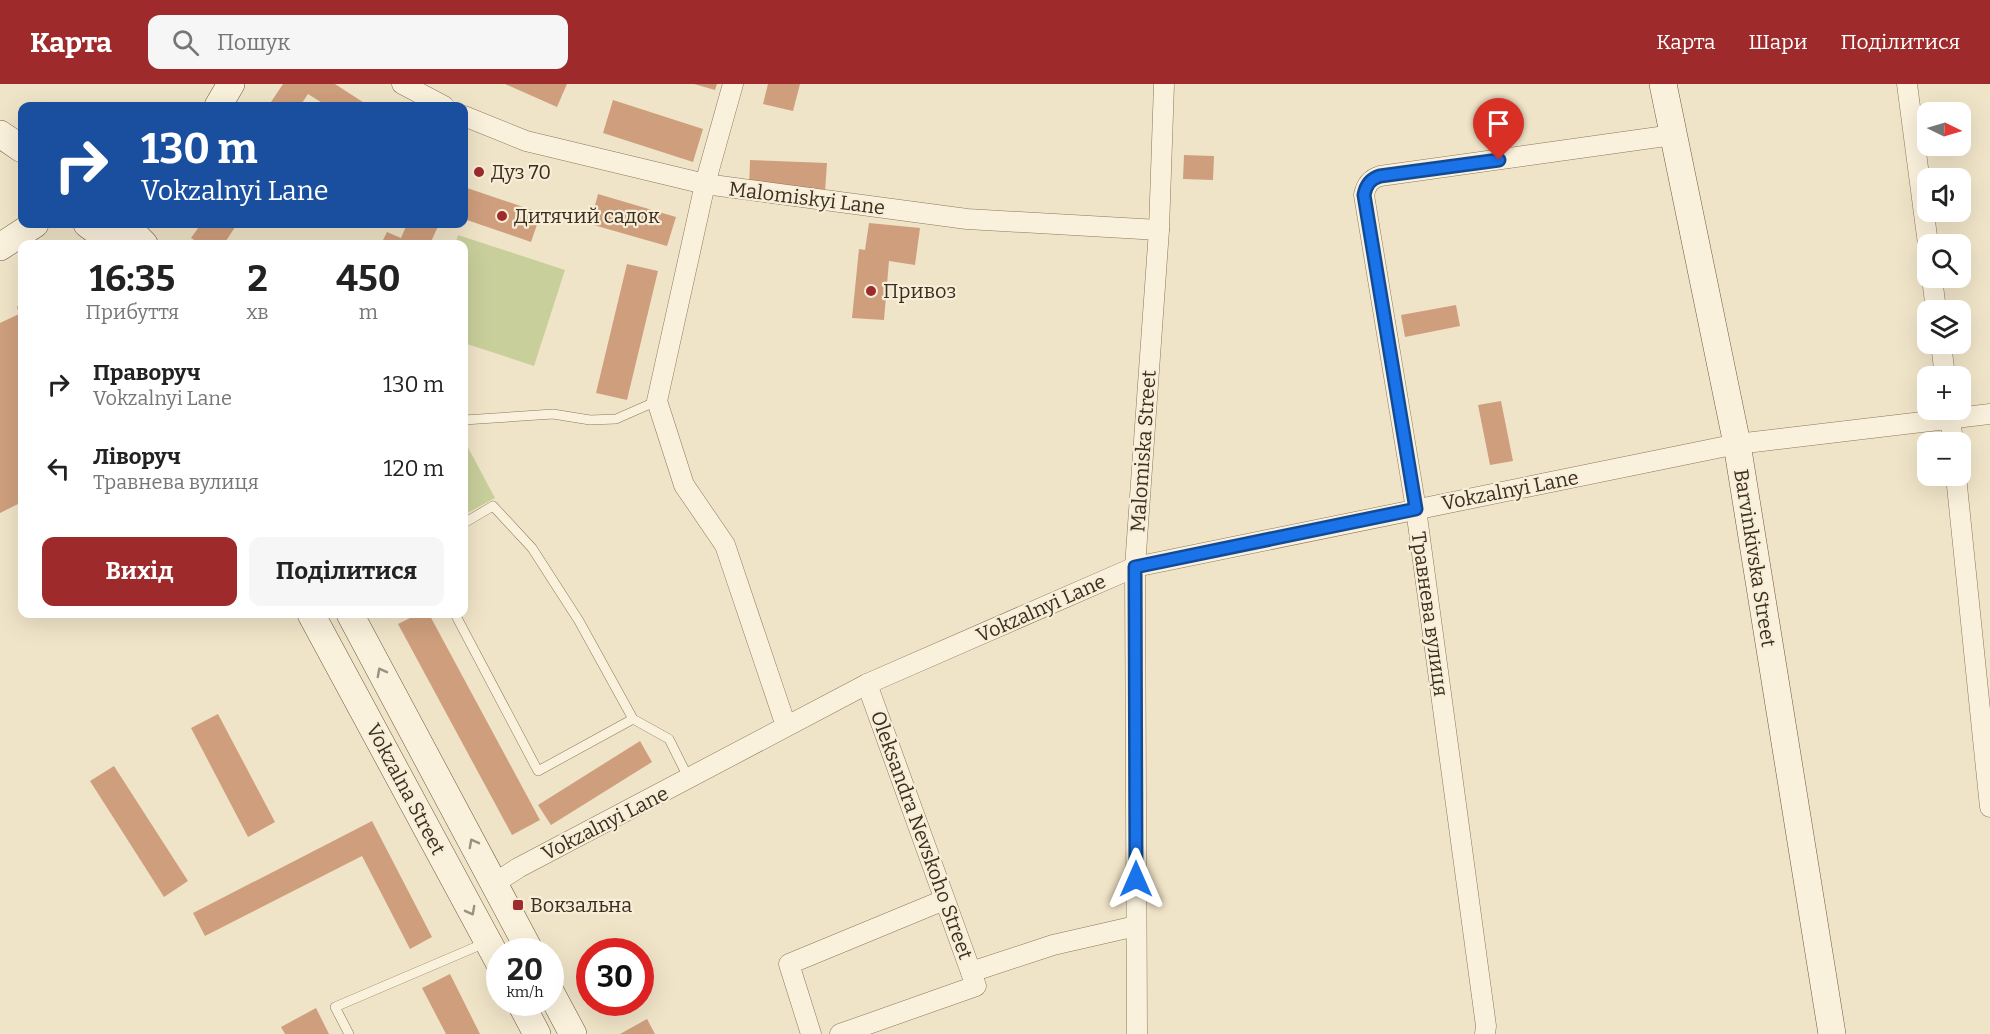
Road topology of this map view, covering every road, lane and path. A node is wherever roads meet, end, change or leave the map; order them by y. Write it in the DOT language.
graph roads {
  1 [pos="231,84"];
  2 [pos="402,84"];
  3 [pos="733,84"];
  4 [pos="1164,84"];
  5 [pos="1663,84"];
  6 [pos="1907,84"];
  7 [pos="220,102"];
  8 [pos="436,102"];
  9 [pos="468,118"];
  10 [pos="0,134"];
  11 [pos="1674,135"];
  12 [pos="18,146"];
  13 [pos="705,184"];
  14 [pos="29,228"];
  15 [pos="92,228"];
  16 [pos="128,228"];
  17 [pos="1159,230"];
  18 [pos="1927,234"];
  19 [pos="109,240"];
  20 [pos="140,240"];
  21 [pos="0,247"];
  22 [pos="657,401"];
  23 [pos="1971,414"];
  24 [pos="1990,414"];
  25 [pos="1917,419"];
  26 [pos="468,420"];
  27 [pos="1737,444"];
  28 [pos="1957,486"];
  29 [pos="1416,509"];
  30 [pos="468,522"];
  31 [pos="1135,567"];
  32 [pos="313,618"];
  33 [pos="352,618"];
  34 [pos="457,618"];
  35 [pos="867,684"];
  36 [pos="633,720"];
  37 [pos="786,726"];
  38 [pos="689,779"];
  39 [pos="1990,807"];
  40 [pos="495,883"];
  41 [pos="944,900"];
  42 [pos="1136,927"];
  43 [pos="486,938"];
  44 [pos="523,938"];
  45 [pos="486,956"];
  46 [pos="974,979"];
  47 [pos="527,1016"];
  48 [pos="563,1016"];
  49 [pos="349,1034"];
  50 [pos="537,1034"];
  51 [pos="573,1034"];
  52 [pos="811,1034"];
  53 [pos="840,1034"];
  54 [pos="1137,1034"];
  55 [pos="1485,1034"];
  56 [pos="1832,1034"];
  1 -- 7 [label="street"];
  2 -- 8 [label="street"];
  3 -- 13 [label="street"];
  4 -- 17 [label="street, Malomiska Street"];
  5 -- 11 [label="street, Barvinkivska Street"];
  6 -- 18 [label="street"];
  9 -- 13 [label="street, Malomiskyi Lane"];
  10 -- 12 [label="street"];
  11 -- 27 [label="street, Barvinkivska Street"];
  11 -- 29 [label="street, Травнева вулиця"];
  13 -- 17 [label="street, Malomiskyi Lane"];
  13 -- 22 [label="street"];
  14 -- 21 [label="street"];
  15 -- 19 [label="street"];
  16 -- 20 [label="street"];
  17 -- 31 [label="street, Malomiska Street"];
  22 -- 26 [label="lane"];
  22 -- 37 [label="street"];
  23 -- 24 [label="street, Vokzalnyi Lane"];
  25 -- 27 [label="street, Vokzalnyi Lane"];
  27 -- 29 [label="street, Vokzalnyi Lane"];
  27 -- 56 [label="street, Barvinkivska Street"];
  28 -- 39 [label="street"];
  29 -- 31 [label="street, Vokzalnyi Lane"];
  29 -- 55 [label="street, Травнева вулиця"];
  30 -- 36 [label="lane"];
  31 -- 35 [label="street, Vokzalnyi Lane"];
  31 -- 42 [label="street, Malomiska Street"];
  32 -- 43 [label="street, Vokzalna Street, one-way"];
  40 -- 33 [label="street, Vokzalna Street, one-way"];
  34 -- 36 [label="lane"];
  35 -- 37 [label="street, Vokzalnyi Lane"];
  35 -- 41 [label="street, Oleksandra Nevskoho Street"];
  36 -- 38 [label="lane"];
  37 -- 38 [label="street, Vokzalnyi Lane"];
  38 -- 40 [label="street, Vokzalnyi Lane"];
  40 -- 44 [label="street, Vokzalna Street"];
  41 -- 46 [label="street, Oleksandra Nevskoho Street"];
  41 -- 52 [label="street"];
  42 -- 46 [label="street"];
  42 -- 54 [label="street, Malomiska Street"];
  45 -- 49 [label="lane"];
  46 -- 53 [label="street"];
  47 -- 50 [label="street"];
  48 -- 51 [label="street"];
}
